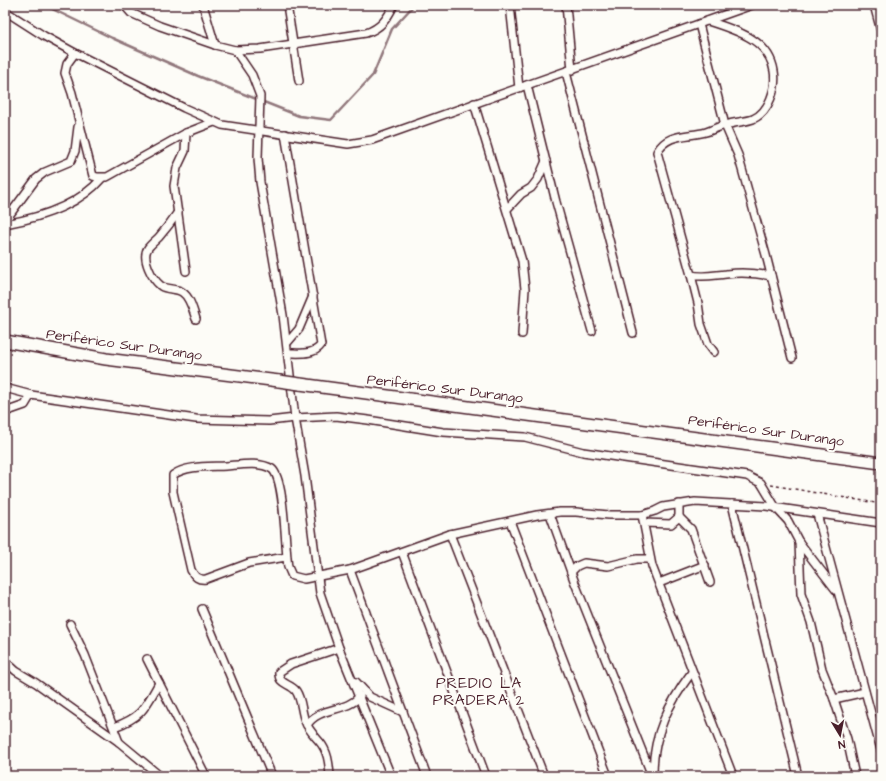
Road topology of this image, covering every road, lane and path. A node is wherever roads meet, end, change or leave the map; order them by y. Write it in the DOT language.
graph roads {
  1 [pos="124,5"];
  2 [pos="203,5"];
  3 [pos="287,5"];
  4 [pos="394,5"];
  5 [pos="510,5"];
  6 [pos="566,5"];
  7 [pos="752,5"];
  8 [pos="874,5"];
  9 [pos="5,11"];
  10 [pos="708,21"];
  11 [pos="699,24"];
  12 [pos="881,31"];
  13 [pos="294,44"];
  14 [pos="215,45"];
  15 [pos="235,50"];
  16 [pos="75,53"];
  17 [pos="569,71"];
  18 [pos="299,81"];
  19 [pos="527,85"];
  20 [pos="519,88"];
  21 [pos="474,103"];
  22 [pos="79,119"];
  23 [pos="214,122"];
  24 [pos="725,125"];
  25 [pos="258,131"];
  26 [pos="186,133"];
  27 [pos="285,134"];
  28 [pos="546,161"];
  29 [pos="102,178"];
  30 [pos="507,209"];
  31 [pos="178,212"];
  32 [pos="5,223"];
  33 [pos="186,271"];
  34 [pos="691,275"];
  35 [pos="771,276"];
  36 [pos="313,296"];
  37 [pos="196,318"];
  38 [pos="592,331"];
  39 [pos="633,333"];
  40 [pos="522,334"];
  41 [pos="5,341"];
  42 [pos="287,343"];
  43 [pos="714,352"];
  44 [pos="288,353"];
  45 [pos="792,358"];
  46 [pos="5,388"];
  47 [pos="31,394"];
  48 [pos="7,410"];
  49 [pos="294,418"];
  50 [pos="881,463"];
  51 [pos="761,483"];
  52 [pos="679,504"];
  53 [pos="732,504"];
  54 [pos="881,504"];
  55 [pos="776,508"];
  56 [pos="550,514"];
  57 [pos="642,514"];
  58 [pos="817,514"];
  59 [pos="679,517"];
  60 [pos="510,520"];
  61 [pos="644,523"];
  62 [pos="881,524"];
  63 [pos="450,534"];
  64 [pos="799,542"];
  65 [pos="402,552"];
  66 [pos="286,556"];
  67 [pos="650,559"];
  68 [pos="705,565"];
  69 [pos="350,570"];
  70 [pos="571,572"];
  71 [pos="318,577"];
  72 [pos="710,582"];
  73 [pos="659,583"];
  74 [pos="836,590"];
  75 [pos="202,609"];
  76 [pos="70,624"];
  77 [pos="339,648"];
  78 [pos="147,659"];
  79 [pos="5,661"];
  80 [pos="692,672"];
  81 [pos="353,680"];
  82 [pos="159,683"];
  83 [pos="865,692"];
  84 [pos="360,696"];
  85 [pos="834,699"];
  86 [pos="403,712"];
  87 [pos="307,725"];
  88 [pos="114,727"];
  89 [pos="119,742"];
  90 [pos="881,750"];
  91 [pos="160,776"];
  92 [pos="206,776"];
  93 [pos="272,776"];
  94 [pos="330,776"];
  95 [pos="391,776"];
  96 [pos="427,776"];
  97 [pos="486,776"];
  98 [pos="544,776"];
  99 [pos="608,776"];
  100 [pos="652,776"];
  101 [pos="733,776"];
  102 [pos="798,776"];
  103 [pos="855,776"];
  1 -- 14 [label="street"];
  2 -- 14 [label="street"];
  3 -- 13 [label="street"];
  4 -- 13 [label="street"];
  5 -- 20 [label="street"];
  6 -- 17 [label="street"];
  7 -- 10 [label="street"];
  8 -- 12 [label="street"];
  9 -- 16 [label="street"];
  10 -- 11 [label="street"];
  10 -- 24 [label="street"];
  11 -- 17 [label="street"];
  11 -- 24 [label="street"];
  13 -- 15 [label="street"];
  13 -- 18 [label="street"];
  14 -- 15 [label="street"];
  15 -- 25 [label="street"];
  16 -- 22 [label="street"];
  16 -- 23 [label="street"];
  17 -- 19 [label="street"];
  17 -- 39 [label="street"];
  19 -- 20 [label="street"];
  19 -- 28 [label="street"];
  20 -- 21 [label="street"];
  21 -- 27 [label="street"];
  21 -- 30 [label="street"];
  22 -- 29 [label="street"];
  22 -- 32 [label="street"];
  23 -- 25 [label="street"];
  23 -- 26 [label="street"];
  24 -- 34 [label="street"];
  24 -- 35 [label="street"];
  25 -- 27 [label="street"];
  25 -- 42 [label="street"];
  26 -- 29 [label="street"];
  26 -- 31 [label="street"];
  27 -- 36 [label="street"];
  28 -- 30 [label="street"];
  28 -- 38 [label="street"];
  29 -- 32 [label="street"];
  30 -- 40 [label="street"];
  31 -- 33 [label="street"];
  31 -- 37 [label="street"];
  34 -- 35 [label="street"];
  34 -- 43 [label="street"];
  35 -- 45 [label="street"];
  36 -- 42 [label="street"];
  36 -- 44 [label="street"];
  41 -- 50 [label="highway, Periférico Sur Durango, bridge"];
  42 -- 44 [label="street"];
  44 -- 49 [label="street"];
  46 -- 47 [label="street"];
  47 -- 48 [label="street"];
  47 -- 49 [label="street"];
  49 -- 51 [label="street"];
  49 -- 71 [label="street"];
  51 -- 54 [label="path"];
  51 -- 55 [label="street"];
  52 -- 53 [label="street"];
  52 -- 57 [label="street"];
  52 -- 59 [label="street"];
  53 -- 55 [label="street"];
  53 -- 102 [label="street"];
  55 -- 58 [label="street"];
  55 -- 64 [label="street"];
  56 -- 57 [label="street"];
  56 -- 60 [label="street"];
  56 -- 70 [label="street"];
  57 -- 61 [label="street"];
  58 -- 62 [label="street"];
  58 -- 74 [label="street"];
  59 -- 61 [label="street"];
  59 -- 68 [label="street"];
  60 -- 63 [label="street"];
  60 -- 99 [label="street"];
  61 -- 67 [label="street"];
  63 -- 65 [label="street"];
  63 -- 98 [label="street"];
  64 -- 74 [label="street"];
  64 -- 85 [label="street"];
  65 -- 69 [label="street"];
  65 -- 97 [label="street"];
  66 -- 66 [label="street"];
  66 -- 71 [label="street"];
  67 -- 70 [label="street"];
  67 -- 73 [label="street"];
  68 -- 72 [label="street"];
  68 -- 73 [label="street"];
  69 -- 71 [label="street"];
  69 -- 86 [label="street"];
  70 -- 100 [label="street"];
  71 -- 77 [label="street"];
  73 -- 80 [label="street"];
  74 -- 83 [label="street"];
  75 -- 93 [label="street"];
  76 -- 88 [label="street"];
  77 -- 81 [label="street"];
  77 -- 87 [label="street"];
  78 -- 82 [label="street"];
  79 -- 89 [label="street"];
  80 -- 100 [label="street"];
  80 -- 101 [label="street"];
  81 -- 84 [label="street"];
  81 -- 86 [label="street"];
  82 -- 88 [label="street"];
  82 -- 92 [label="street"];
  83 -- 85 [label="street"];
  83 -- 90 [label="street"];
  84 -- 87 [label="street"];
  84 -- 95 [label="street"];
  85 -- 103 [label="street"];
  86 -- 96 [label="street"];
  87 -- 94 [label="street"];
  88 -- 89 [label="street"];
  89 -- 91 [label="street"];
}
